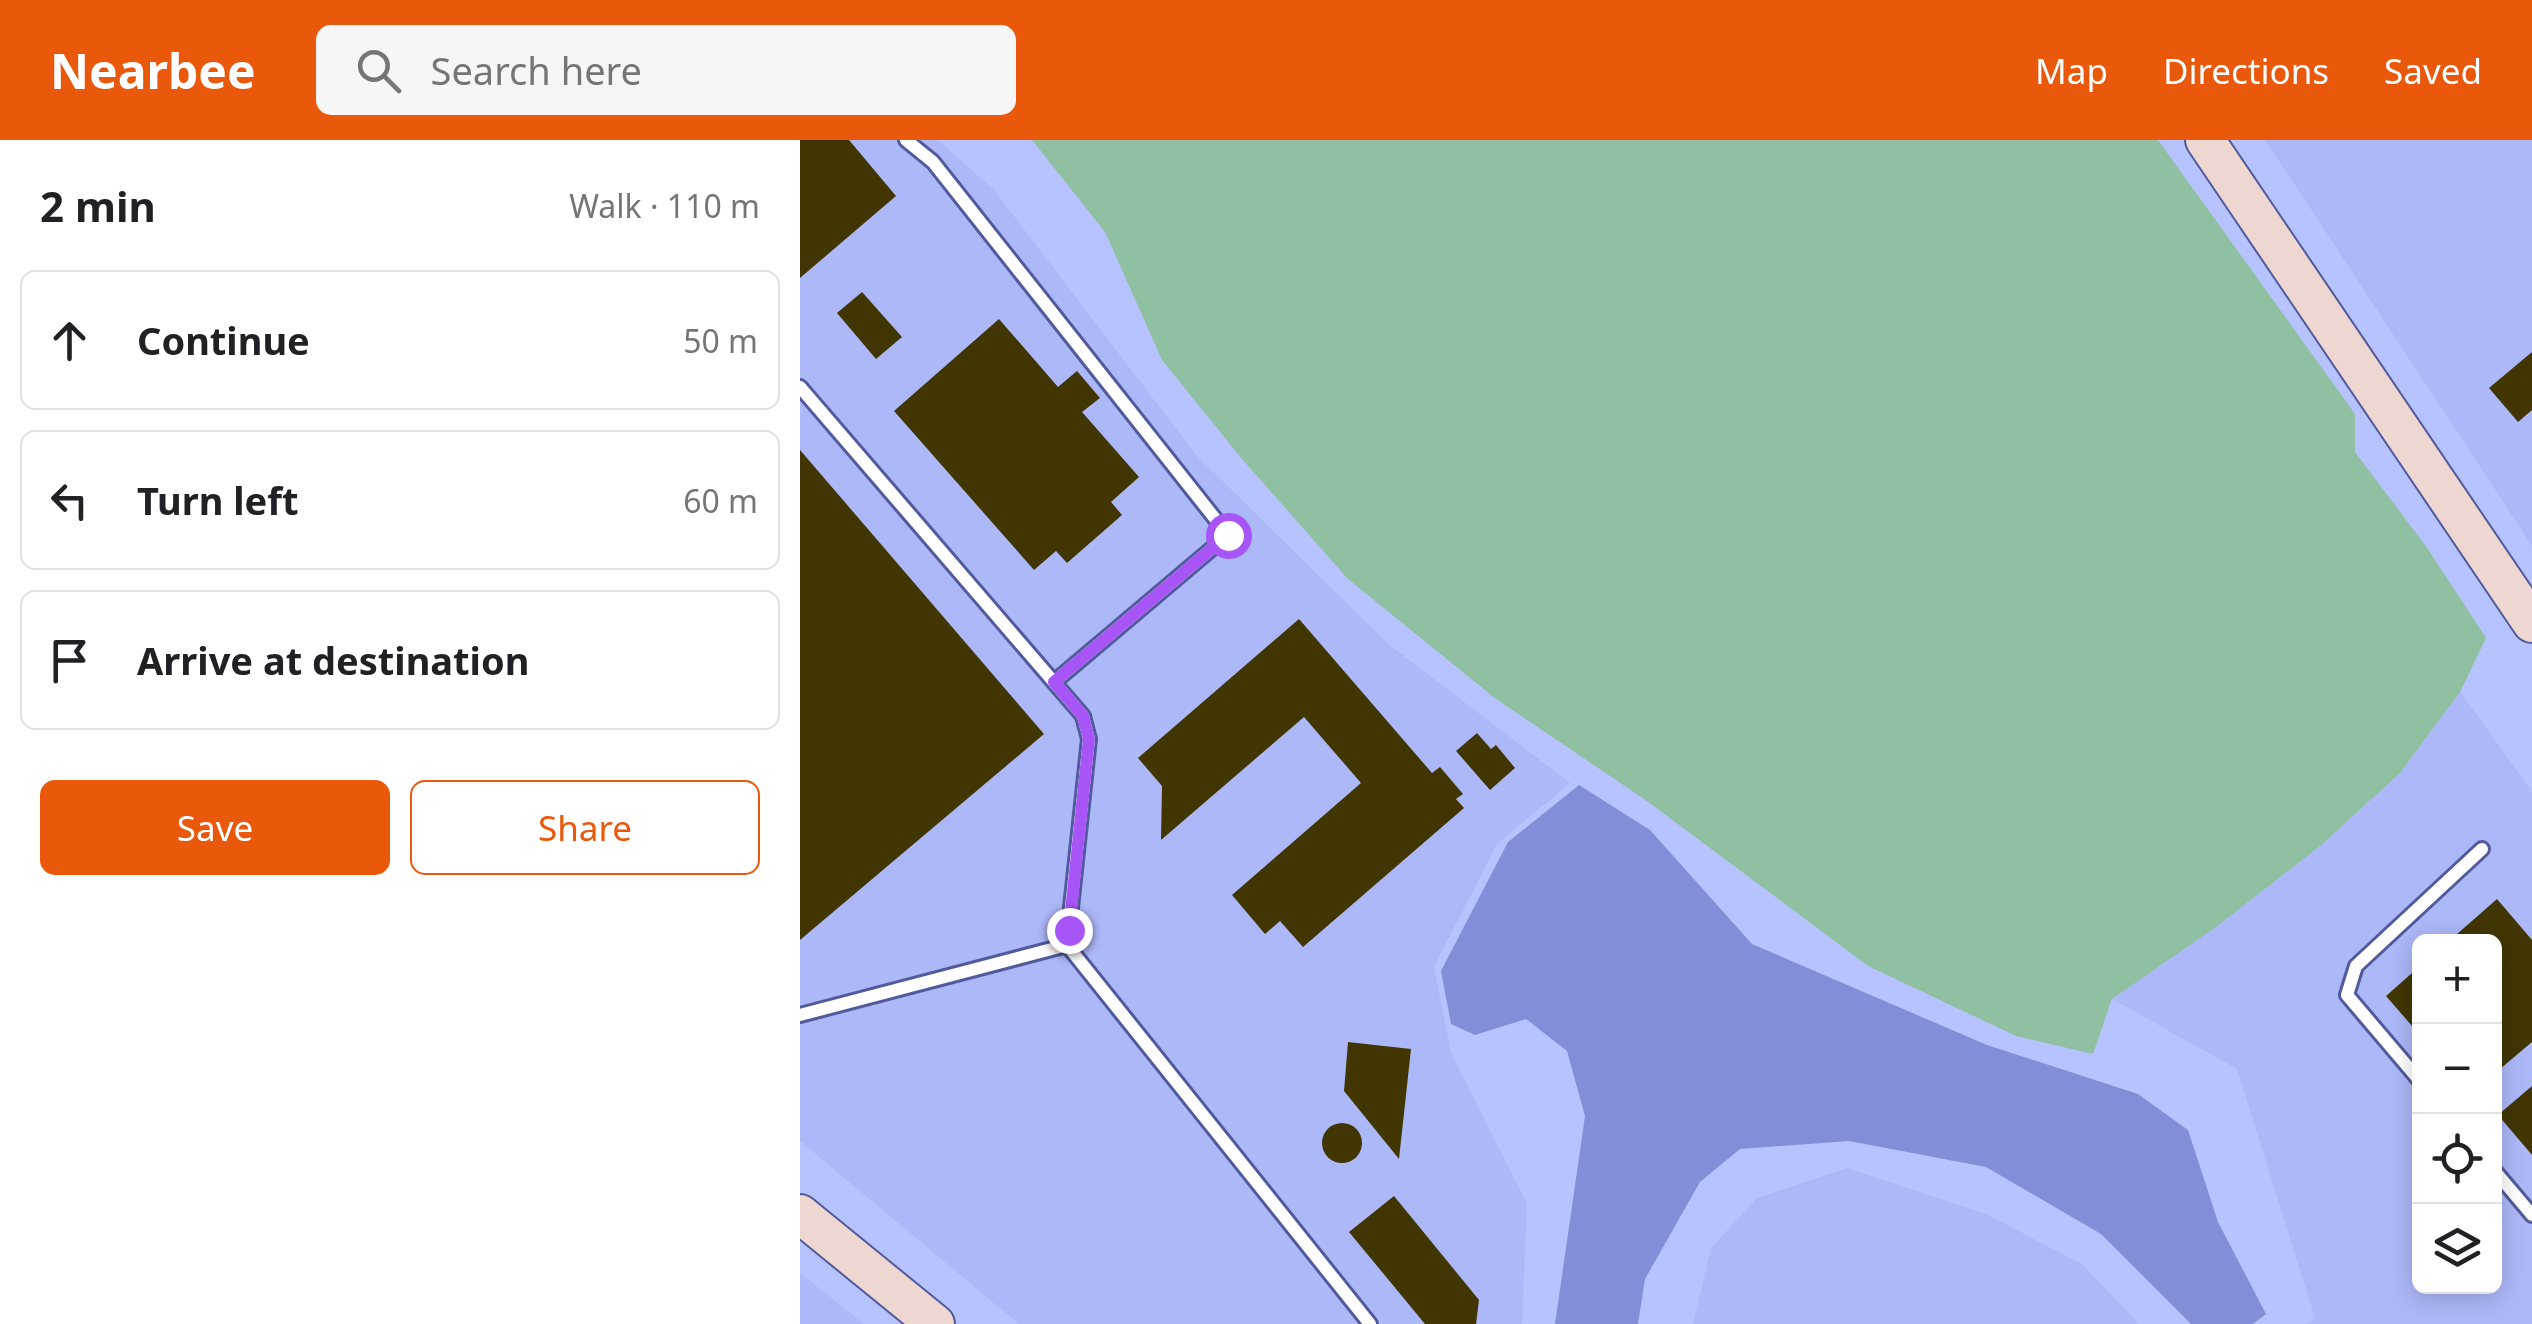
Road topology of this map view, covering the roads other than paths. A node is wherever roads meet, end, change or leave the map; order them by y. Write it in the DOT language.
graph roads {
  1 [pos="906,140"];
  2 [pos="2204,140"];
  3 [pos="800,387"];
  4 [pos="2532,623"];
  5 [pos="1054,682"];
  6 [pos="2482,850"];
  7 [pos="1066,945"];
  8 [pos="800,1014"];
  9 [pos="2412,1072"];
  10 [pos="2502,1179"];
  11 [pos="800,1214"];
  12 [pos="2532,1215"];
  13 [pos="935,1324"];
  14 [pos="1370,1324"];
  1 -- 5 [label="lane"];
  2 -- 4 [label="street"];
  3 -- 5 [label="lane"];
  5 -- 7 [label="lane"];
  6 -- 9 [label="lane"];
  7 -- 8 [label="lane"];
  7 -- 14 [label="lane"];
  10 -- 12 [label="lane"];
  11 -- 13 [label="street"];
}
